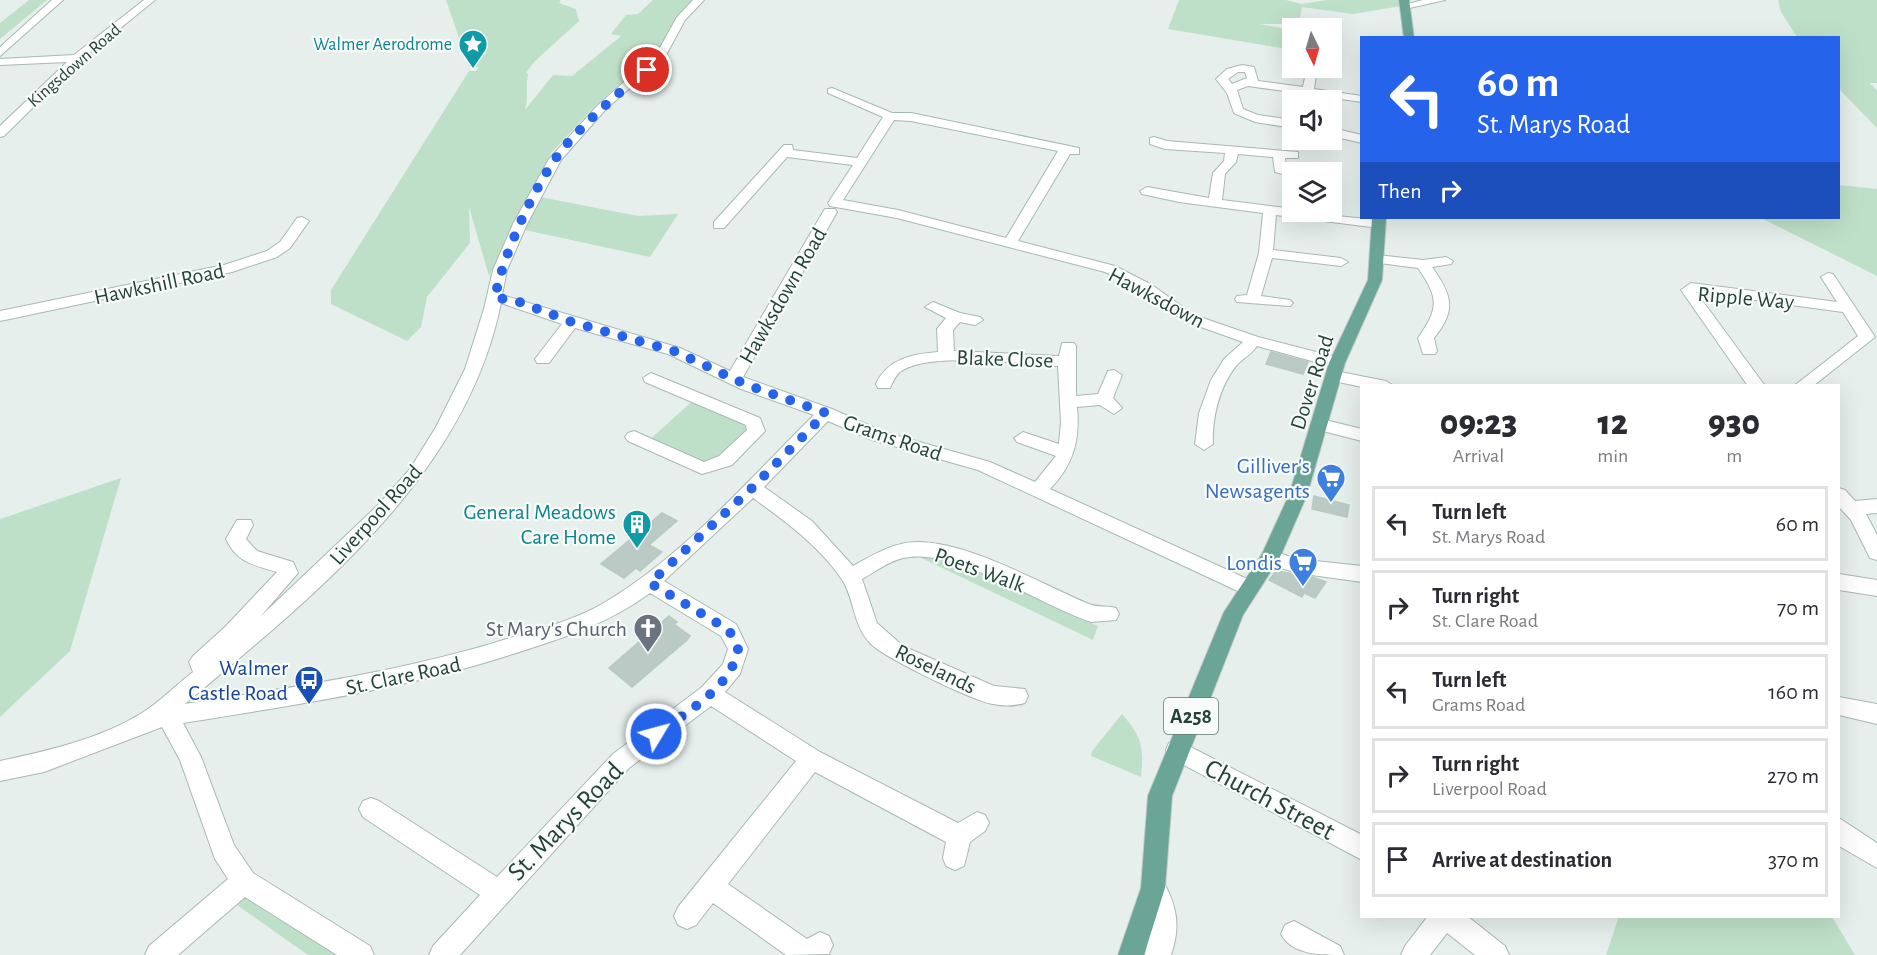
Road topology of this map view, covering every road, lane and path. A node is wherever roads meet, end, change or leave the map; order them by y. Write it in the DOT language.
graph roads {
  1 [pos="58,0"];
  2 [pos="150,0"];
  3 [pos="699,0"];
  4 [pos="1440,0"];
  5 [pos="1404,3"];
  6 [pos="1409,36"];
  7 [pos="0,52"];
  8 [pos="77,58"];
  9 [pos="0,62"];
  10 [pos="1250,83"];
  11 [pos="1230,89"];
  12 [pos="1301,90"];
  13 [pos="831,92"];
  14 [pos="1342,96"];
  15 [pos="1360,99"];
  16 [pos="890,116"];
  17 [pos="1282,123"];
  18 [pos="0,134"];
  19 [pos="1342,134"];
  20 [pos="1360,139"];
  21 [pos="1160,146"];
  22 [pos="1232,150"];
  23 [pos="1294,155"];
  24 [pos="1279,156"];
  25 [pos="860,162"];
  26 [pos="1282,169"];
  27 [pos="1148,191"];
  28 [pos="1215,201"];
  29 [pos="1269,209"];
  30 [pos="830,212"];
  31 [pos="1360,218"];
  32 [pos="1379,220"];
  33 [pos="302,221"];
  34 [pos="719,225"];
  35 [pos="1010,243"];
  36 [pos="1266,253"];
  37 [pos="1377,259"];
  38 [pos="1341,261"];
  39 [pos="1446,261"];
  40 [pos="1423,264"];
  41 [pos="1828,277"];
  42 [pos="495,298"];
  43 [pos="1285,303"];
  44 [pos="933,307"];
  45 [pos="1848,308"];
  46 [pos="0,316"];
  47 [pos="956,317"];
  48 [pos="975,320"];
  49 [pos="572,322"];
  50 [pos="1252,340"];
  51 [pos="552,351"];
  52 [pos="1429,351"];
  53 [pos="946,356"];
  54 [pos="1336,369"];
  55 [pos="1114,375"];
  56 [pos="735,377"];
  57 [pos="651,378"];
  58 [pos="884,384"];
  59 [pos="1380,384"];
  60 [pos="1756,384"];
  61 [pos="1805,384"];
  62 [pos="1068,402"];
  63 [pos="826,413"];
  64 [pos="1321,425"];
  65 [pos="1360,435"];
  66 [pos="634,437"];
  67 [pos="1023,438"];
  68 [pos="1204,444"];
  69 [pos="1066,453"];
  70 [pos="752,488"];
  71 [pos="1038,491"];
  72 [pos="1845,502"];
  73 [pos="1877,506"];
  74 [pos="244,525"];
  75 [pos="1877,553"];
  76 [pos="1270,558"];
  77 [pos="1360,574"];
  78 [pos="851,576"];
  79 [pos="1840,582"];
  80 [pos="650,583"];
  81 [pos="1249,588"];
  82 [pos="1877,588"];
  83 [pos="1109,614"];
  84 [pos="208,671"];
  85 [pos="710,694"];
  86 [pos="1017,696"];
  87 [pos="1840,706"];
  88 [pos="1877,714"];
  89 [pos="159,718"];
  90 [pos="1177,750"];
  91 [pos="812,759"];
  92 [pos="0,771"];
  93 [pos="371,810"];
  94 [pos="1840,830"];
  95 [pos="964,839"];
  96 [pos="1360,847"];
  97 [pos="1877,856"];
  98 [pos="244,882"];
  99 [pos="712,887"];
  100 [pos="1153,888"];
  101 [pos="498,892"];
  102 [pos="687,916"];
  103 [pos="1442,918"];
  104 [pos="1447,918"];
  105 [pos="1294,934"];
  106 [pos="810,951"];
  107 [pos="159,955"];
  108 [pos="361,955"];
  109 [pos="442,955"];
  110 [pos="1131,955"];
  111 [pos="1158,955"];
  112 [pos="1331,955"];
  113 [pos="1414,955"];
  114 [pos="1496,955"];
  1 -- 7 [label="street"];
  2 -- 8 [label="street, Kingsdown Road"];
  3 -- 42 [label="street, Liverpool Road"];
  4 -- 5 [label="street"];
  5 -- 6 [label="main road"];
  8 -- 9 [label="street"];
  8 -- 18 [label="street, Kingsdown Road"];
  10 -- 11 [label="street"];
  10 -- 11 [label="street"];
  10 -- 12 [label="street"];
  11 -- 17 [label="street"];
  13 -- 16 [label="street"];
  14 -- 15 [label="street"];
  16 -- 25 [label="street, Hawksdown"];
  16 -- 35 [label="street"];
  19 -- 20 [label="street"];
  21 -- 22 [label="street"];
  22 -- 24 [label="street"];
  22 -- 28 [label="street"];
  23 -- 24 [label="street"];
  24 -- 26 [label="street"];
  25 -- 34 [label="street"];
  25 -- 35 [label="street, Hawksdown"];
  27 -- 28 [label="street"];
  28 -- 29 [label="street"];
  29 -- 31 [label="street"];
  29 -- 36 [label="street"];
  30 -- 56 [label="street, Hawksdown Road"];
  32 -- 37 [label="main road, Dover Road / A258"];
  33 -- 46 [label="street, Hawkshill Road"];
  35 -- 50 [label="street, Hawksdown"];
  36 -- 38 [label="street"];
  36 -- 43 [label="street"];
  37 -- 40 [label="street"];
  37 -- 54 [label="main road, Dover Road / A258"];
  39 -- 40 [label="street"];
  40 -- 52 [label="street"];
  41 -- 45 [label="street"];
  42 -- 49 [label="street, Grams Road"];
  42 -- 84 [label="street, Liverpool Road"];
  44 -- 47 [label="street, Blake Close"];
  45 -- 60 [label="street, Ripple Way"];
  45 -- 61 [label="street"];
  47 -- 48 [label="street, Blake Close"];
  47 -- 53 [label="street, Blake Close"];
  49 -- 51 [label="street"];
  49 -- 56 [label="street, Grams Road"];
  50 -- 54 [label="street, Hawksdown"];
  50 -- 68 [label="street"];
  53 -- 58 [label="street, Blake Close"];
  53 -- 62 [label="street, Blake Close"];
  54 -- 59 [label="street, Hawksdown"];
  54 -- 64 [label="main road, Dover Road / A258"];
  55 -- 62 [label="street, Blake Close"];
  56 -- 63 [label="street, Grams Road"];
  57 -- 66 [label="street"];
  62 -- 69 [label="street, Blake Close"];
  63 -- 70 [label="street, St. Clare Road"];
  63 -- 71 [label="street, Grams Road"];
  64 -- 65 [label="street"];
  64 -- 76 [label="main road, Dover Road / A258"];
  67 -- 69 [label="street"];
  69 -- 71 [label="street, Blake Close"];
  70 -- 78 [label="street, Roselands"];
  70 -- 80 [label="street, St. Clare Road"];
  71 -- 81 [label="street, Grams Road"];
  72 -- 73 [label="street"];
  72 -- 75 [label="street"];
  74 -- 84 [label="street"];
  76 -- 77 [label="street"];
  76 -- 81 [label="main road, A258"];
  78 -- 83 [label="street, Poets Walk"];
  78 -- 86 [label="street, Roselands"];
  79 -- 82 [label="street"];
  80 -- 85 [label="street, St. Marys Road"];
  80 -- 89 [label="street, St. Clare Road"];
  81 -- 90 [label="main road, A258"];
  84 -- 89 [label="street, Liverpool Road"];
  85 -- 91 [label="street"];
  85 -- 101 [label="street, St. Marys Road"];
  87 -- 88 [label="street"];
  89 -- 92 [label="street, Liverpool Road"];
  89 -- 98 [label="street"];
  90 -- 96 [label="street, Church Street"];
  90 -- 100 [label="main road, A258"];
  91 -- 95 [label="street"];
  91 -- 99 [label="street"];
  93 -- 101 [label="street"];
  94 -- 97 [label="street"];
  98 -- 107 [label="street"];
  98 -- 108 [label="street"];
  99 -- 102 [label="street"];
  99 -- 106 [label="street"];
  100 -- 110 [label="main road, A258"];
  100 -- 111 [label="street"];
  101 -- 109 [label="street, St. Marys Road"];
  103 -- 113 [label="street"];
  104 -- 114 [label="street"];
  105 -- 112 [label="street"];
}
